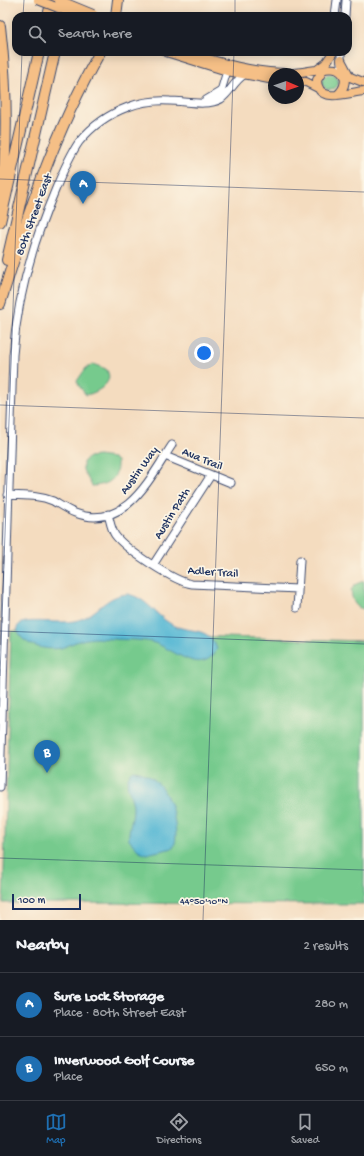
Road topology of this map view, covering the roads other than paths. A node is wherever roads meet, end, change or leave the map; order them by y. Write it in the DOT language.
graph roads {
  1 [pos="38,0"];
  2 [pos="52,0"];
  3 [pos="59,0"];
  4 [pos="68,0"];
  5 [pos="118,0"];
  6 [pos="337,0"];
  7 [pos="346,0"];
  8 [pos="49,12"];
  9 [pos="65,12"];
  10 [pos="69,12"];
  11 [pos="89,12"];
  12 [pos="116,12"];
  13 [pos="336,12"];
  14 [pos="345,12"];
  15 [pos="0,26"];
  16 [pos="38,56"];
  17 [pos="54,56"];
  18 [pos="98,56"];
  19 [pos="179,56"];
  20 [pos="202,56"];
  21 [pos="330,56"];
  22 [pos="331,56"];
  23 [pos="341,56"];
  24 [pos="239,67"];
  25 [pos="326,69"];
  26 [pos="227,71"];
  27 [pos="316,71"];
  28 [pos="342,74"];
  29 [pos="244,75"];
  30 [pos="268,79"];
  31 [pos="304,82"];
  32 [pos="363,82"];
  33 [pos="318,88"];
  34 [pos="364,91"];
  35 [pos="337,95"];
  36 [pos="196,102"];
  37 [pos="0,205"];
  38 [pos="0,222"];
  39 [pos="0,293"];
  40 [pos="0,304"];
  41 [pos="172,445"];
  42 [pos="164,456"];
  43 [pos="211,475"];
  44 [pos="232,483"];
  45 [pos="8,496"];
  46 [pos="108,514"];
  47 [pos="300,560"];
  48 [pos="153,565"];
  49 [pos="298,588"];
  50 [pos="297,608"];
  51 [pos="0,787"];
  1 -- 10 [label="main road, bridge"];
  2 -- 8 [label="highway"];
  3 -- 11 [label="main road, bridge"];
  4 -- 9 [label="highway"];
  5 -- 12 [label="highway"];
  6 -- 13 [label="street"];
  7 -- 14 [label="street"];
  15 -- 37 [label="highway"];
  16 -- 38 [label="highway"];
  17 -- 39 [label="highway"];
  18 -- 40 [label="highway"];
  19 -- 26 [label="main road"];
  20 -- 24 [label="main road"];
  21 -- 27 [label="main road"];
  22 -- 25 [label="street"];
  23 -- 28 [label="street"];
  23 -- 32 [label="main road"];
  24 -- 26 [label="street"];
  24 -- 27 [label="main road"];
  25 -- 27 [label="main road"];
  25 -- 28 [label="main road"];
  25 -- 33 [label="main road"];
  26 -- 29 [label="main road"];
  26 -- 36 [label="street, 80th Street East"];
  28 -- 32 [label="main road"];
  28 -- 35 [label="main road"];
  29 -- 30 [label="main road"];
  29 -- 36 [label="street, 80th Street East"];
  31 -- 33 [label="main road"];
  33 -- 35 [label="main road"];
  34 -- 35 [label="main road"];
  36 -- 45 [label="street, 80th Street East"];
  41 -- 42 [label="street, Austin Way"];
  42 -- 43 [label="street, Ava Trail"];
  42 -- 46 [label="street, Austin Way"];
  43 -- 44 [label="street, Ava Trail"];
  43 -- 48 [label="street, Austin Path"];
  45 -- 46 [label="street, Austin Way"];
  45 -- 51 [label="street, 80th Street East"];
  46 -- 48 [label="street, Adler Trail"];
  47 -- 49 [label="street"];
  48 -- 49 [label="street, Adler Trail"];
  49 -- 50 [label="street"];
}
